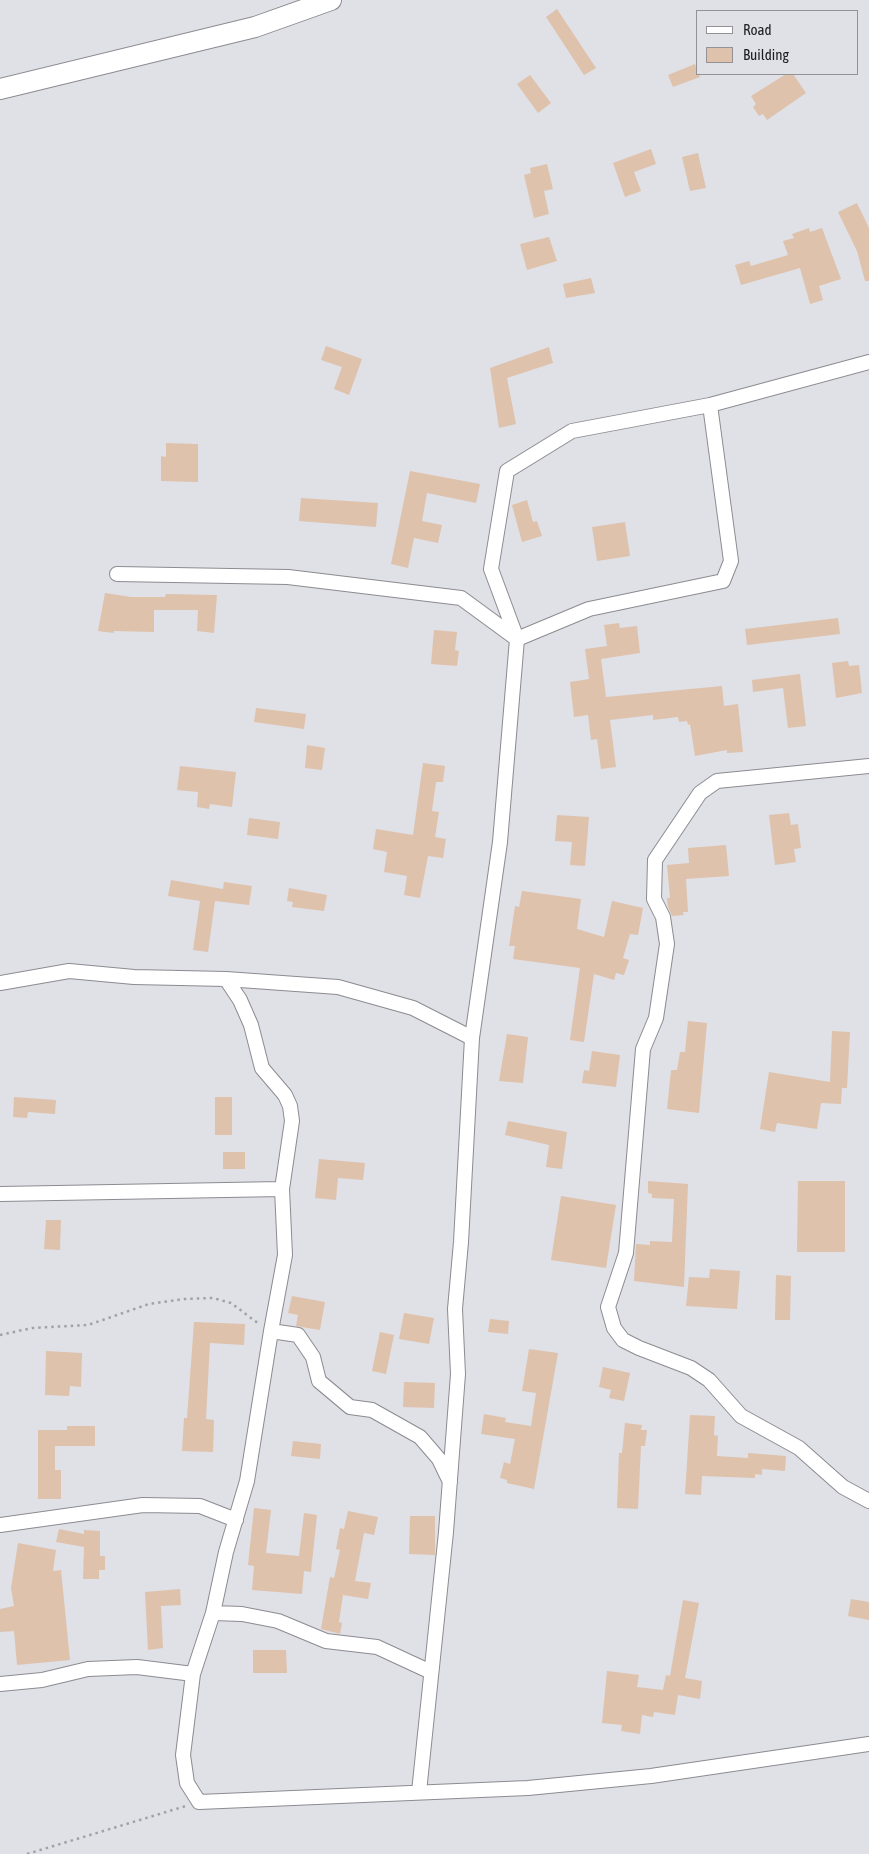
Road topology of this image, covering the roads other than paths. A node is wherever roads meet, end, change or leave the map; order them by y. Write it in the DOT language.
graph roads {
  1 [pos="331,0"];
  2 [pos="0,89"];
  3 [pos="869,362"];
  4 [pos="710,405"];
  5 [pos="117,574"];
  6 [pos="517,639"];
  7 [pos="869,766"];
  8 [pos="226,979"];
  9 [pos="0,984"];
  10 [pos="472,1038"];
  11 [pos="282,1189"];
  12 [pos="0,1194"];
  13 [pos="271,1331"];
  14 [pos="450,1482"];
  15 [pos="869,1501"];
  16 [pos="236,1520"];
  17 [pos="0,1525"];
  18 [pos="214,1613"];
  19 [pos="431,1672"];
  20 [pos="193,1674"];
  21 [pos="0,1684"];
  22 [pos="869,1744"];
  23 [pos="419,1792"];
  1 -- 2 [label="street"];
  3 -- 4 [label="street"];
  4 -- 6 [label="street"];
  4 -- 6 [label="street"];
  5 -- 6 [label="street"];
  6 -- 10 [label="street"];
  7 -- 15 [label="street"];
  8 -- 9 [label="street"];
  8 -- 10 [label="street"];
  8 -- 11 [label="street"];
  10 -- 14 [label="street"];
  11 -- 12 [label="street"];
  11 -- 13 [label="street"];
  13 -- 14 [label="street"];
  13 -- 16 [label="street"];
  14 -- 19 [label="street"];
  16 -- 17 [label="street"];
  16 -- 18 [label="street"];
  18 -- 19 [label="street"];
  18 -- 20 [label="street"];
  19 -- 23 [label="street"];
  20 -- 21 [label="street"];
  20 -- 23 [label="street"];
  22 -- 23 [label="street"];
}
